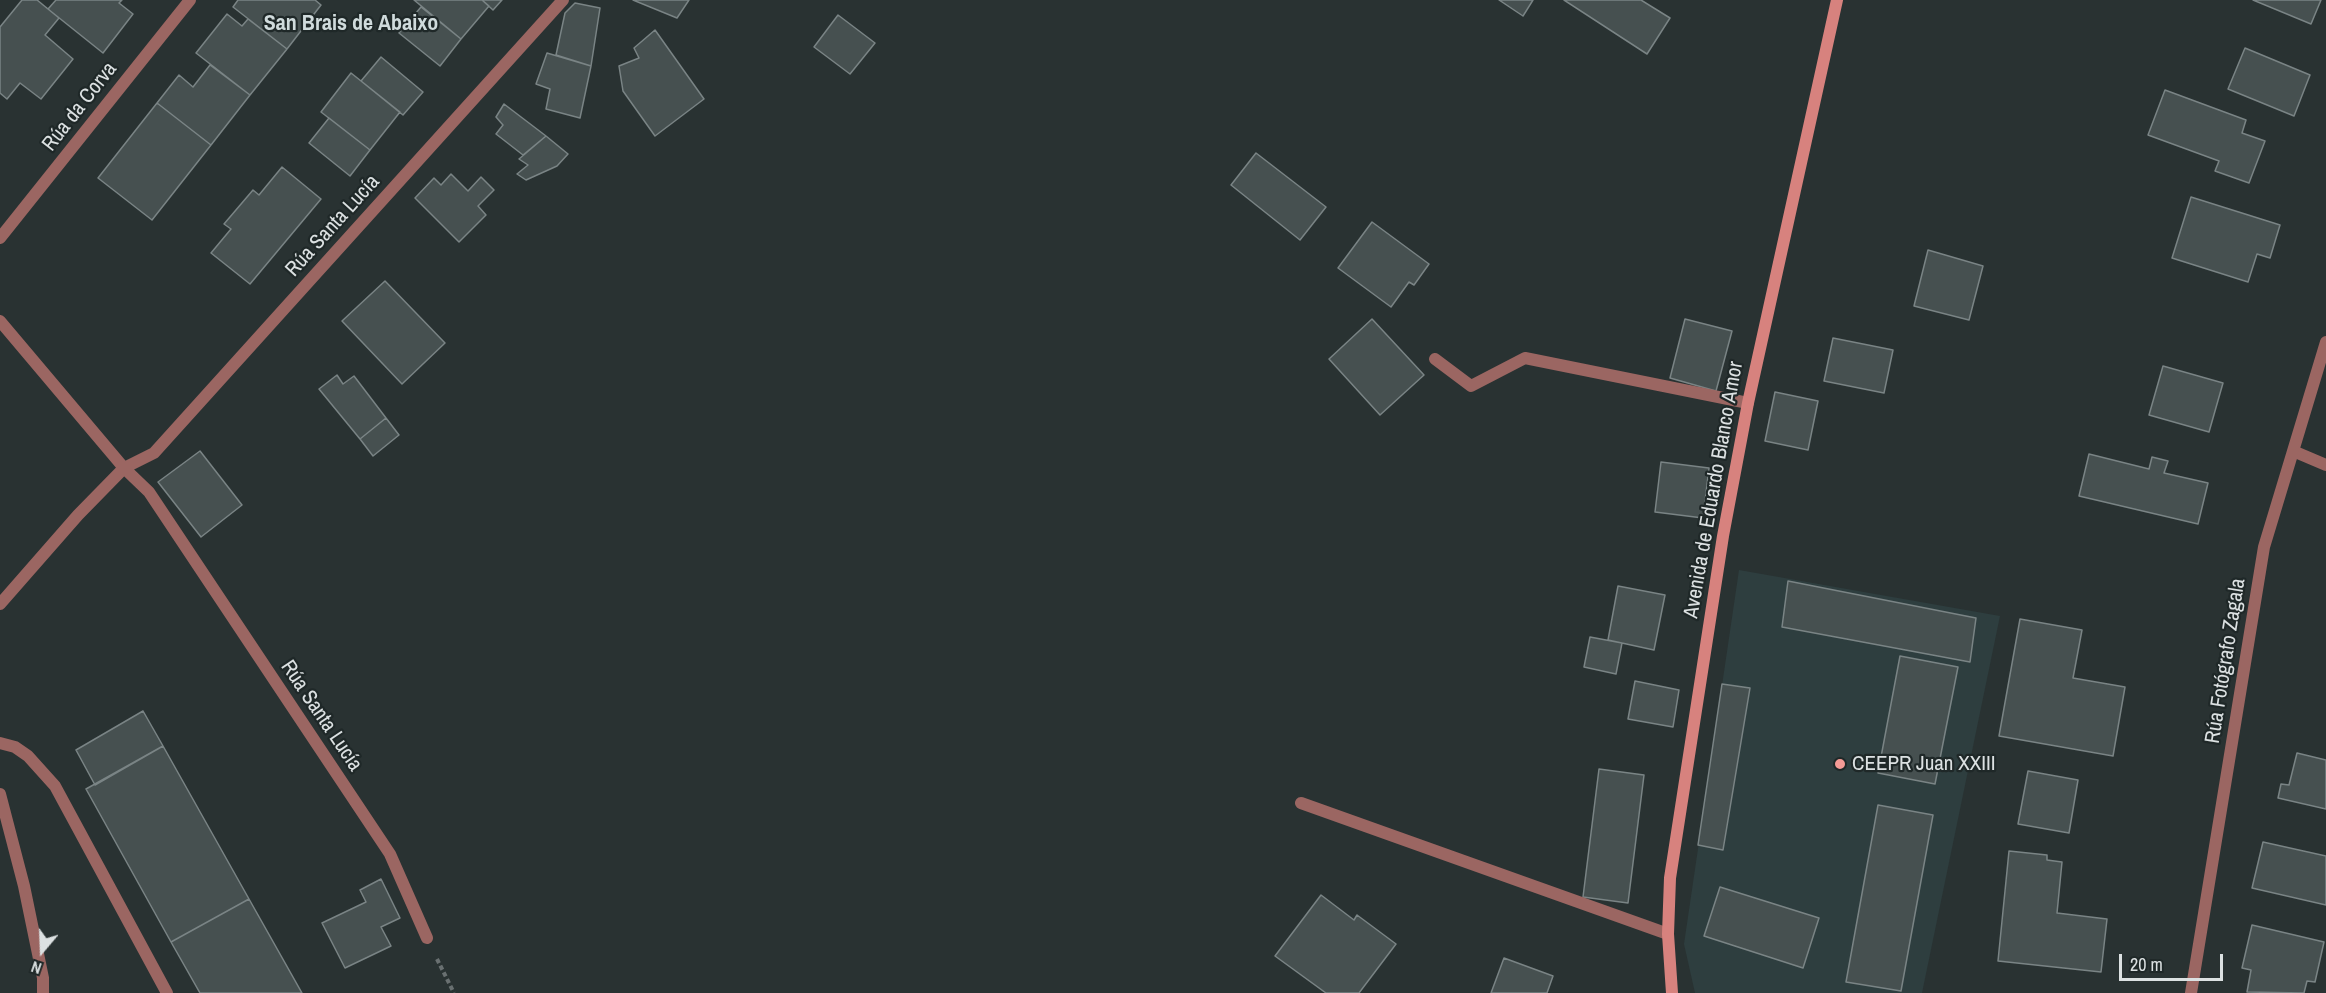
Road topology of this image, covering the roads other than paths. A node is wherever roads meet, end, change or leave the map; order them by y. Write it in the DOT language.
graph roads {
  1 [pos="190,0"];
  2 [pos="563,0"];
  3 [pos="1837,0"];
  4 [pos="0,238"];
  5 [pos="0,321"];
  6 [pos="2326,342"];
  7 [pos="1435,359"];
  8 [pos="1748,403"];
  9 [pos="2293,451"];
  10 [pos="2326,465"];
  11 [pos="124,468"];
  12 [pos="0,604"];
  13 [pos="0,743"];
  14 [pos="0,794"];
  15 [pos="1301,803"];
  16 [pos="1668,934"];
  17 [pos="427,938"];
  18 [pos="43,993"];
  19 [pos="167,993"];
  20 [pos="1672,993"];
  21 [pos="2191,993"];
  1 -- 4 [label="street, Rúa da Corva"];
  2 -- 11 [label="street, Rúa Santa Lucía"];
  3 -- 8 [label="street, Avenida de Eduardo Blanco Amor"];
  5 -- 11 [label="street, Rúa Santa Lucía"];
  6 -- 9 [label="street, Rúa Fotógrafo Zagala"];
  7 -- 8 [label="street"];
  8 -- 16 [label="street, Avenida de Eduardo Blanco Amor"];
  9 -- 10 [label="street"];
  9 -- 21 [label="street, Rúa Fotógrafo Zagala"];
  11 -- 12 [label="street"];
  11 -- 17 [label="street, Rúa Santa Lucía"];
  13 -- 19 [label="street"];
  14 -- 18 [label="street"];
  15 -- 16 [label="street"];
  16 -- 20 [label="street, Avenida de Eduardo Blanco Amor"];
}
